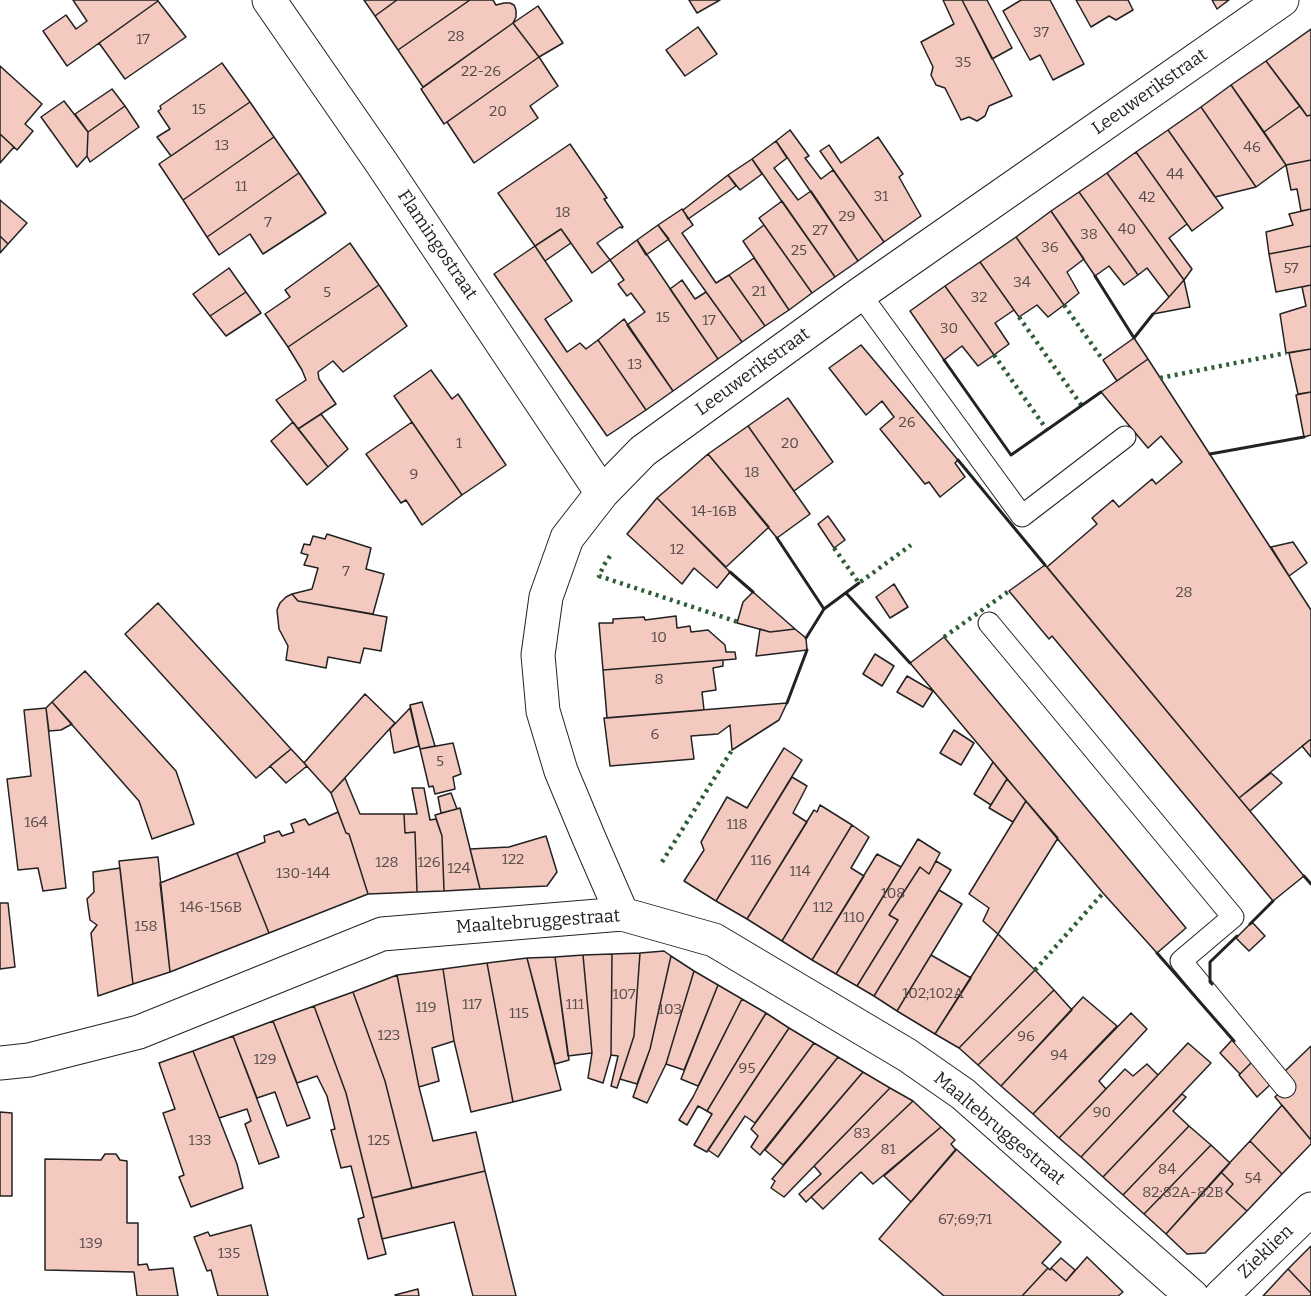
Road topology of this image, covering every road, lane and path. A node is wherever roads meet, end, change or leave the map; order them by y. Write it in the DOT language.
graph roads {
  1 [pos="269,0"];
  2 [pos="1282,0"];
  3 [pos="860,294"];
  4 [pos="1125,437"];
  5 [pos="602,493"];
  6 [pos="989,624"];
  7 [pos="622,914"];
  8 [pos="0,1063"];
  9 [pos="1286,1087"];
  10 [pos="1311,1209"];
  11 [pos="1192,1296"];
  12 [pos="1221,1296"];
  1 -- 5 [label="street, Flamingostraat"];
  2 -- 3 [label="street, Leeuwerikstraat"];
  3 -- 4 [label="lane"];
  3 -- 5 [label="street, Leeuwerikstraat"];
  5 -- 7 [label="street, Leeuwerikstraat"];
  6 -- 9 [label="lane"];
  7 -- 8 [label="street, Maaltebruggestraat"];
  7 -- 11 [label="street, Maaltebruggestraat"];
  10 -- 12 [label="street, Zieklien"];
}
